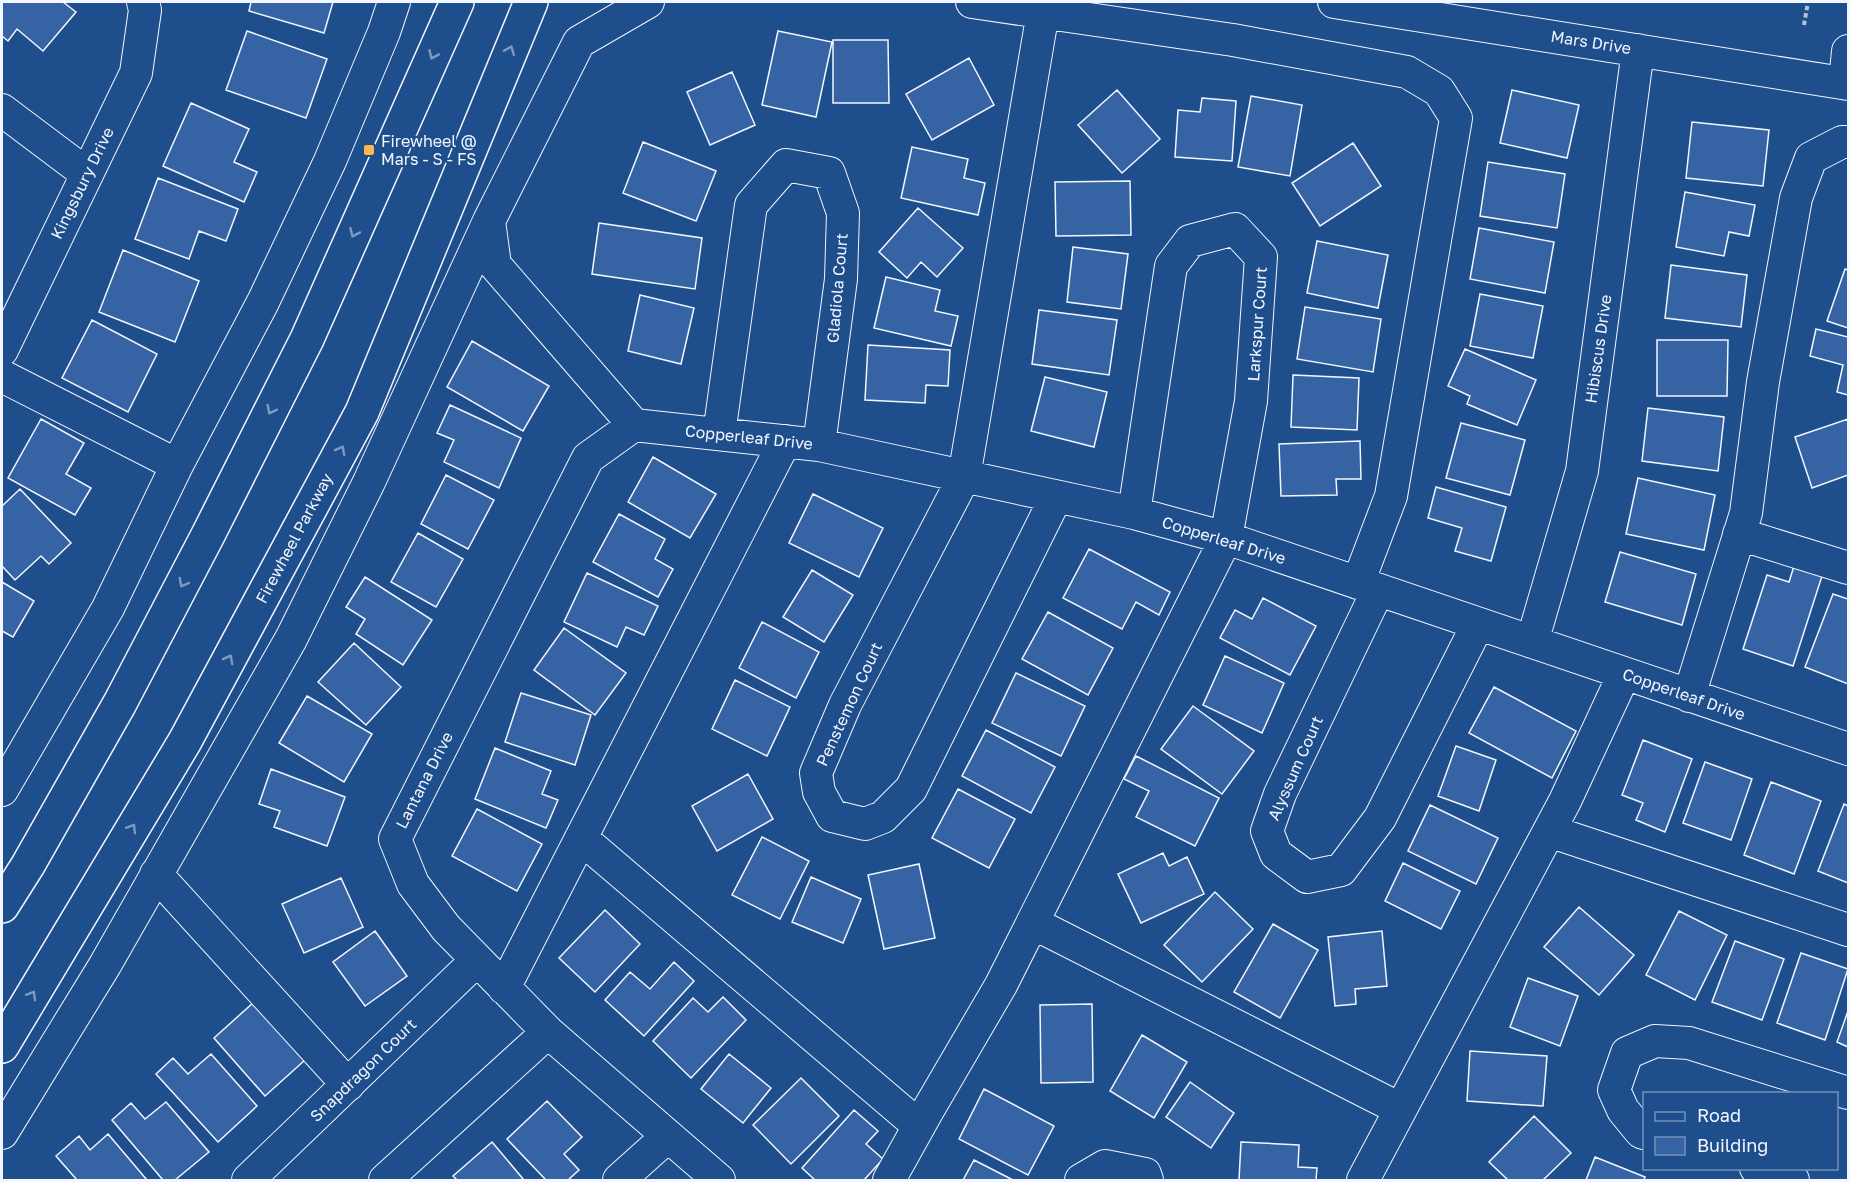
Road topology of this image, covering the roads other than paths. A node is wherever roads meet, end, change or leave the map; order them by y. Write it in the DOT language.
graph roads {
  1 [pos="394,2"];
  2 [pos="457,2"];
  3 [pos="531,2"];
  4 [pos="648,2"];
  5 [pos="972,2"];
  6 [pos="1334,2"];
  7 [pos="144,6"];
  8 [pos="1043,12"];
  9 [pos="1638,50"];
  10 [pos="1848,51"];
  11 [pos="1846,84"];
  12 [pos="2,111"];
  13 [pos="1848,142"];
  14 [pos="87,174"];
  15 [pos="489,221"];
  16 [pos="2,350"];
  17 [pos="2,376"];
  18 [pos="634,425"];
  19 [pos="719,434"];
  20 [pos="785,441"];
  21 [pos="819,445"];
  22 [pos="177,465"];
  23 [pos="964,477"];
  24 [pos="1056,497"];
  25 [pos="1134,513"];
  26 [pos="1739,534"];
  27 [pos="1226,538"];
  28 [pos="1848,568"];
  29 [pos="1368,586"];
  30 [pos="1478,624"];
  31 [pos="1532,642"];
  32 [pos="1624,674"];
  33 [pos="1689,696"];
  34 [pos="1848,748"];
  35 [pos="2,790"];
  36 [pos="1549,831"];
  37 [pos="581,838"];
  38 [pos="156,874"];
  39 [pos="2,906"];
  40 [pos="1033,923"];
  41 [pos="1848,930"];
  42 [pos="477,960"];
  43 [pos="504,988"];
  44 [pos="548,1032"];
  45 [pos="2,1046"];
  46 [pos="348,1085"];
  47 [pos="1848,1093"];
  48 [pos="1400,1109"];
  49 [pos="919,1126"];
  50 [pos="2,1132"];
  51 [pos="1643,1132"];
  52 [pos="668,1136"];
  53 [pos="1761,1170"];
  54 [pos="248,1180"];
  55 [pos="385,1180"];
  56 [pos="619,1180"];
  57 [pos="720,1180"];
  58 [pos="889,1180"];
  59 [pos="1081,1180"];
  60 [pos="1147,1180"];
  61 [pos="1363,1180"];
  62 [pos="1792,1180"];
  1 -- 22 [label="street"];
  2 -- 39 [label="main road, one-way"];
  45 -- 3 [label="main road, Firewheel Parkway, one-way"];
  4 -- 15 [label="street"];
  5 -- 8 [label="street"];
  6 -- 9 [label="street, Mars Drive"];
  7 -- 14 [label="street, Kingsbury Drive"];
  8 -- 23 [label="street"];
  8 -- 29 [label="street"];
  9 -- 11 [label="street, Mars Drive"];
  9 -- 31 [label="street, Hibiscus Drive"];
  10 -- 11 [label="street"];
  12 -- 14 [label="street"];
  13 -- 26 [label="street"];
  14 -- 16 [label="street, Kingsbury Drive"];
  15 -- 18 [label="street"];
  15 -- 38 [label="street"];
  17 -- 22 [label="street"];
  18 -- 19 [label="street, Copperleaf Drive"];
  18 -- 42 [label="street, Lantana Drive"];
  19 -- 20 [label="street, Copperleaf Drive"];
  19 -- 21 [label="street, Gladiola Court"];
  20 -- 21 [label="street, Copperleaf Drive"];
  20 -- 37 [label="street"];
  21 -- 23 [label="street, Copperleaf Drive"];
  22 -- 35 [label="street"];
  23 -- 24 [label="street, Copperleaf Drive"];
  23 -- 24 [label="street, Penstemon Court"];
  24 -- 25 [label="street, Copperleaf Drive"];
  25 -- 27 [label="street, Copperleaf Drive"];
  25 -- 27 [label="street, Larkspur Court"];
  26 -- 28 [label="street"];
  26 -- 33 [label="street"];
  27 -- 29 [label="street, Copperleaf Drive"];
  27 -- 40 [label="street"];
  29 -- 30 [label="street, Copperleaf Drive"];
  29 -- 30 [label="street, Alyssum Court"];
  30 -- 31 [label="street, Copperleaf Drive"];
  31 -- 32 [label="street, Copperleaf Drive"];
  32 -- 33 [label="street, Copperleaf Drive"];
  32 -- 36 [label="street"];
  33 -- 34 [label="street, Copperleaf Drive"];
  36 -- 41 [label="street"];
  36 -- 48 [label="street"];
  37 -- 43 [label="street"];
  37 -- 49 [label="street"];
  38 -- 46 [label="street"];
  38 -- 50 [label="street"];
  40 -- 48 [label="street"];
  40 -- 49 [label="street"];
  42 -- 43 [label="street, Lantana Drive"];
  42 -- 46 [label="street, Snapdragon Court"];
  43 -- 44 [label="street, Lantana Drive"];
  44 -- 52 [label="street, Lantana Drive"];
  44 -- 55 [label="street"];
  46 -- 54 [label="street, Snapdragon Court"];
  47 -- 51 [label="street"];
  48 -- 61 [label="street"];
  49 -- 58 [label="street"];
  52 -- 56 [label="street"];
  52 -- 57 [label="street, Lantana Drive"];
  53 -- 62 [label="street"];
  59 -- 60 [label="street"];
}
